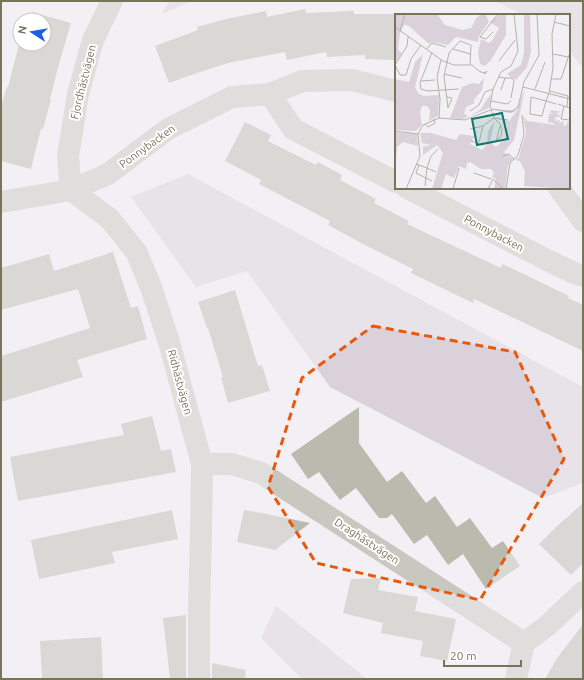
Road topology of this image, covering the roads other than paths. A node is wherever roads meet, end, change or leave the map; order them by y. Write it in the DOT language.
graph roads {
  1 [pos="112,1"];
  2 [pos="395,91"];
  3 [pos="270,94"];
  4 [pos="395,181"];
  5 [pos="409,189"];
  6 [pos="559,189"];
  7 [pos="72,190"];
  8 [pos="1,202"];
  9 [pos="583,221"];
  10 [pos="583,276"];
  11 [pos="202,464"];
  12 [pos="583,592"];
  13 [pos="524,643"];
  14 [pos="199,679"];
  15 [pos="516,679"];
  1 -- 7 [label="street, Fjordhästvägen"];
  2 -- 3 [label="street, Ponnybacken"];
  3 -- 4 [label="street"];
  3 -- 7 [label="street, Ponnybacken"];
  5 -- 10 [label="street, Ponnybacken"];
  6 -- 9 [label="street"];
  7 -- 8 [label="street"];
  7 -- 11 [label="street, Ridhästvägen"];
  11 -- 13 [label="street, Draghästvägen"];
  11 -- 14 [label="street, Ridhästvägen"];
  12 -- 13 [label="street"];
  13 -- 15 [label="street"];
}
